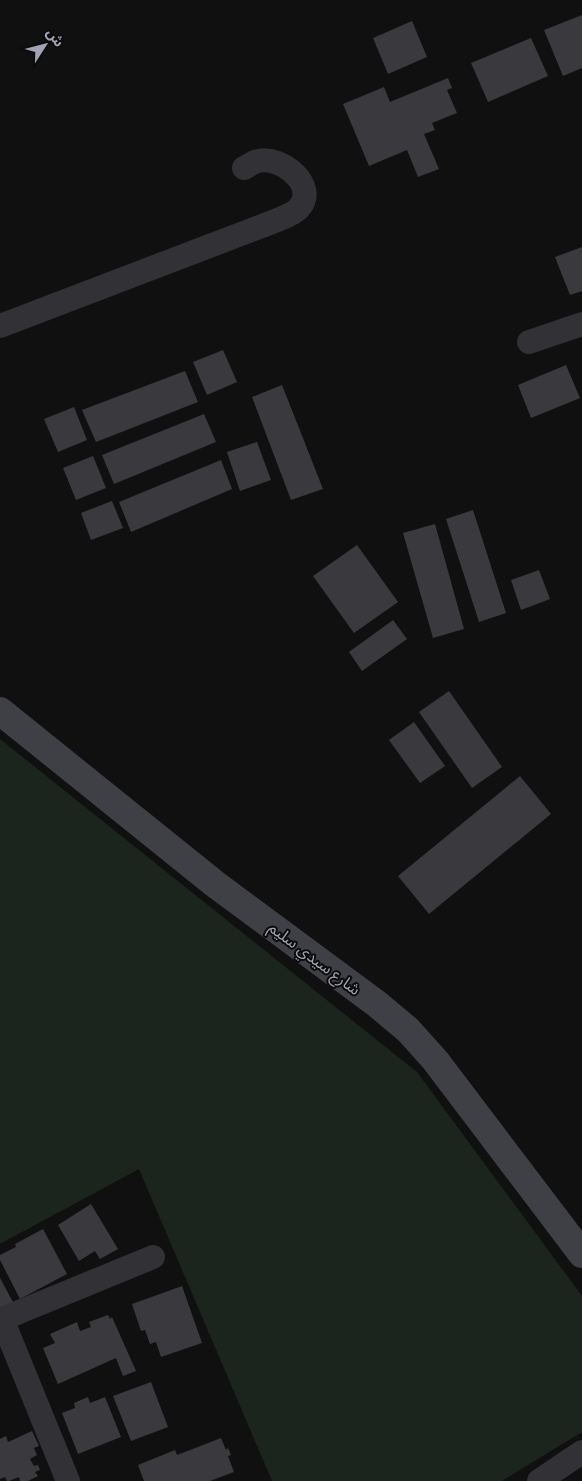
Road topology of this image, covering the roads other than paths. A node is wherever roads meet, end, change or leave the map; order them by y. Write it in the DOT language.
graph roads {
  1 [pos="244,168"];
  2 [pos="582,324"];
  3 [pos="0,326"];
  4 [pos="529,342"];
  5 [pos="0,711"];
  6 [pos="582,1254"];
  7 [pos="153,1257"];
  8 [pos="1,1319"];
  9 [pos="582,1452"];
  10 [pos="68,1481"];
  11 [pos="539,1481"];
  1 -- 3 [label="street"];
  2 -- 4 [label="street"];
  5 -- 6 [label="main road, شارع سيدي سليم"];
  7 -- 8 [label="street"];
  8 -- 10 [label="street"];
  9 -- 11 [label="street"];
}
